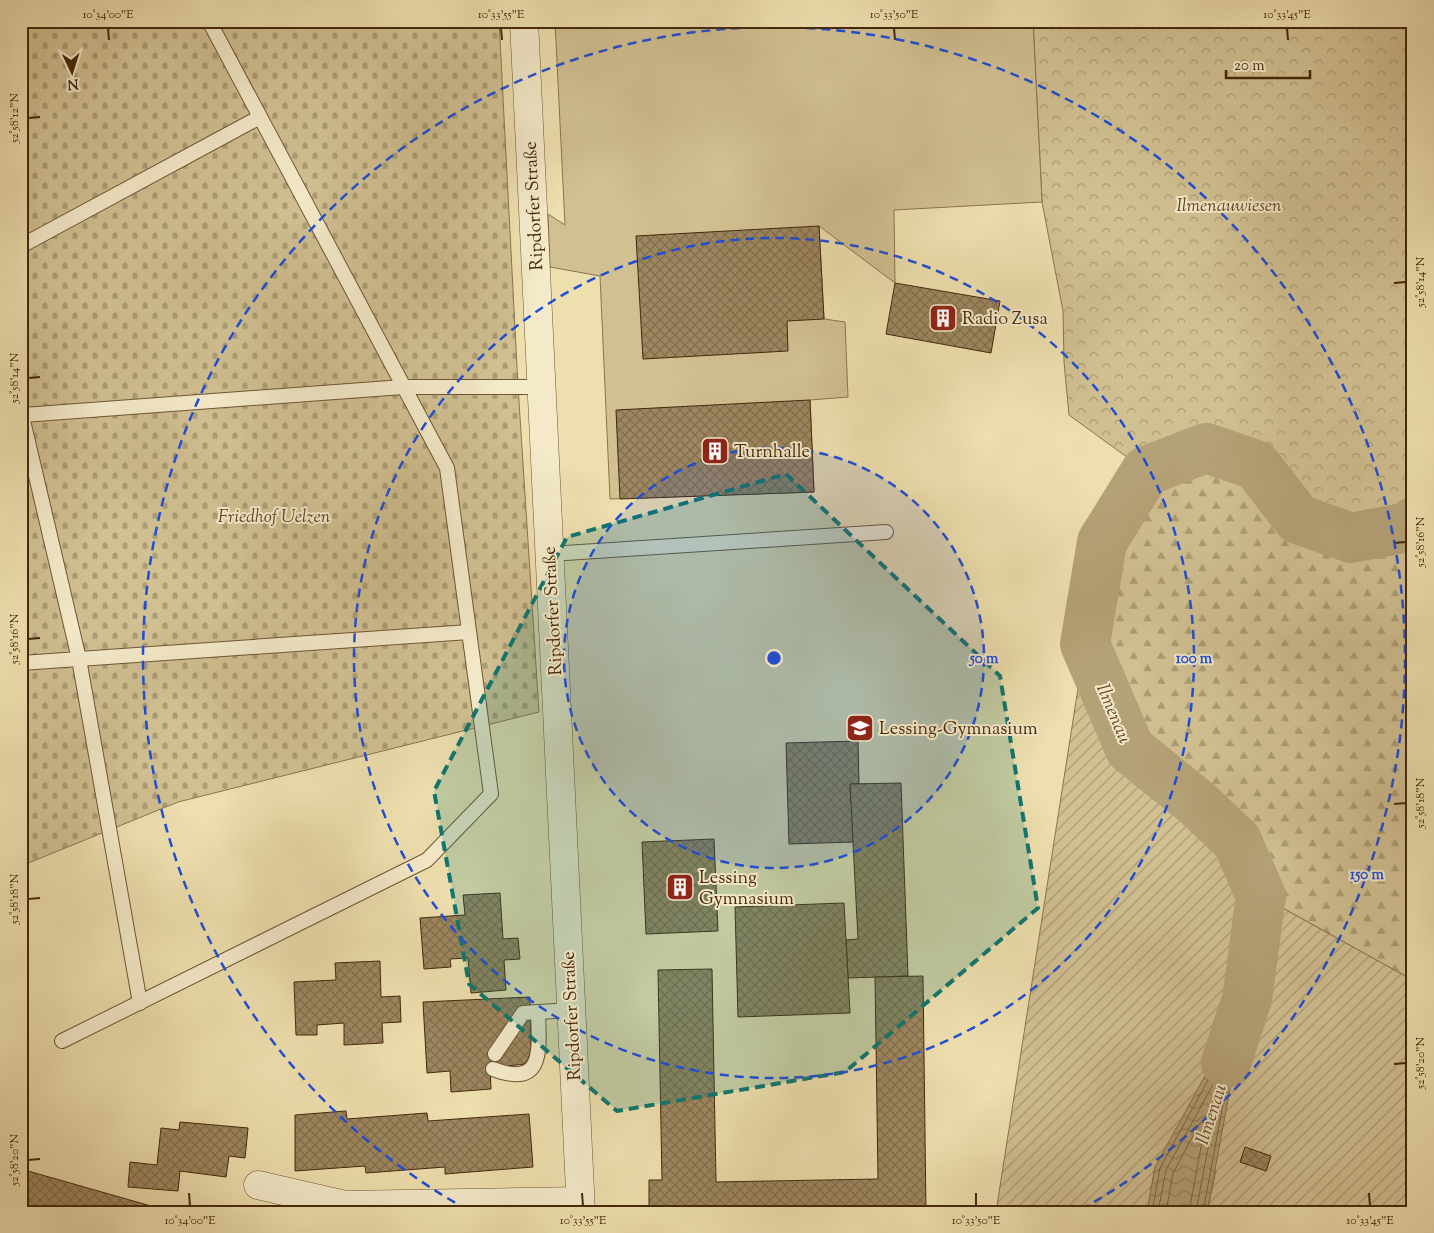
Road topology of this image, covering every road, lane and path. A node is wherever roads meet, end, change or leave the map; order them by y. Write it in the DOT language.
graph roads {
  1 [pos="209,21"];
  2 [pos="524,21"];
  3 [pos="260,117"];
  4 [pos="21,246"];
  5 [pos="542,386"];
  6 [pos="403,387"];
  7 [pos="22,413"];
  8 [pos="886,532"];
  9 [pos="550,554"];
  10 [pos="469,632"];
  11 [pos="79,660"];
  12 [pos="21,663"];
  13 [pos="140,1003"];
  14 [pos="571,1010"];
  15 [pos="538,1012"];
  16 [pos="62,1041"];
  17 [pos="495,1054"];
  18 [pos="493,1070"];
  19 [pos="258,1185"];
  20 [pos="580,1206"];
  1 -- 3 [label="lane"];
  2 -- 5 [label="street, Ripdorfer Straße"];
  3 -- 4 [label="lane"];
  3 -- 6 [label="lane"];
  5 -- 6 [label="lane"];
  5 -- 9 [label="street, Ripdorfer Straße"];
  6 -- 7 [label="lane"];
  6 -- 10 [label="lane"];
  7 -- 11 [label="lane"];
  8 -- 9 [label="lane"];
  9 -- 14 [label="street, Ripdorfer Straße"];
  10 -- 11 [label="lane"];
  10 -- 13 [label="lane"];
  11 -- 12 [label="lane"];
  11 -- 13 [label="lane"];
  13 -- 16 [label="lane"];
  14 -- 15 [label="lane"];
  14 -- 20 [label="street, Ripdorfer Straße"];
  15 -- 17 [label="lane"];
  15 -- 18 [label="lane"];
  19 -- 20 [label="street, Ripdorfer Straße"];
}
